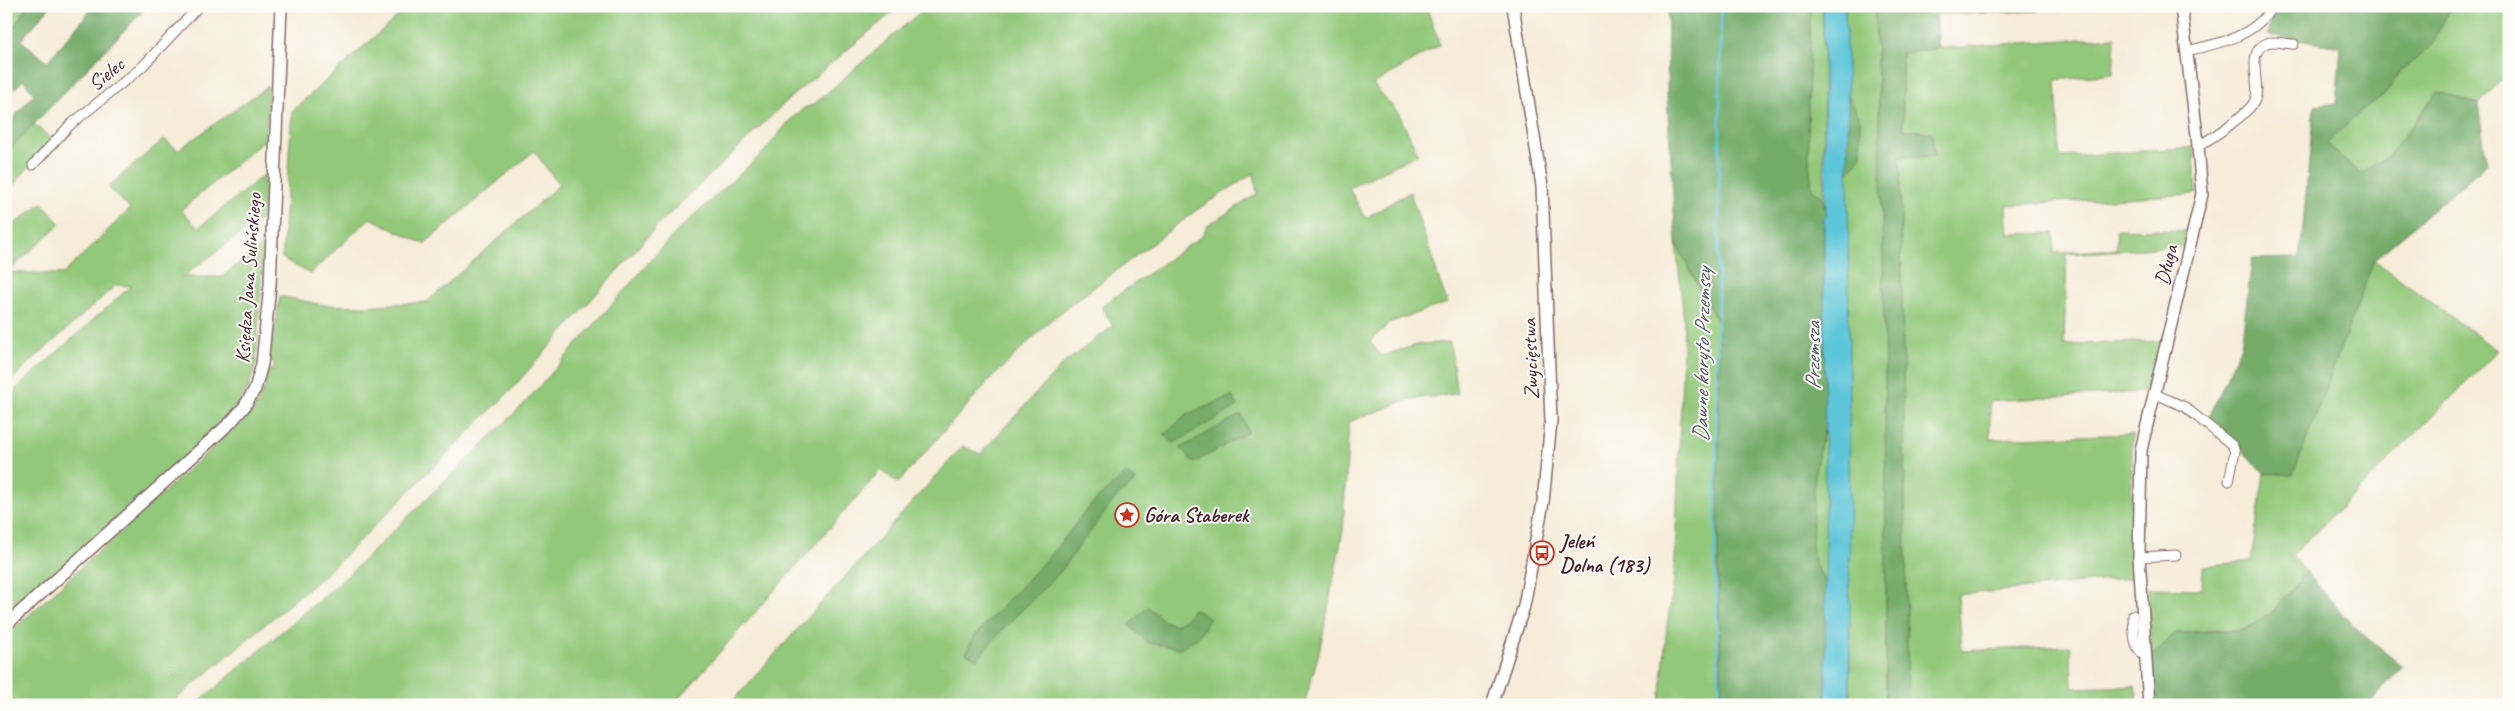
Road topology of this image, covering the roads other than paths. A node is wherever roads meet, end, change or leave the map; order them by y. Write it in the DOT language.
graph roads {
  1 [pos="199,6"];
  2 [pos="281,6"];
  3 [pos="1513,6"];
  4 [pos="2181,6"];
  5 [pos="2272,6"];
  6 [pos="2294,44"];
  7 [pos="2186,51"];
  8 [pos="2198,146"];
  9 [pos="33,165"];
  10 [pos="2153,393"];
  11 [pos="2229,481"];
  12 [pos="2176,556"];
  13 [pos="2139,557"];
  14 [pos="2133,615"];
  15 [pos="6,625"];
  16 [pos="2146,657"];
  17 [pos="1492,705"];
  18 [pos="2149,705"];
  1 -- 9 [label="street, Sielec"];
  2 -- 15 [label="street, Księdza Jana Sulińskiego"];
  3 -- 17 [label="street, Zwycięstwa"];
  4 -- 7 [label="street, Długa"];
  5 -- 7 [label="street"];
  6 -- 8 [label="street"];
  7 -- 8 [label="street, Długa"];
  8 -- 10 [label="street, Długa"];
  10 -- 11 [label="street"];
  10 -- 13 [label="street, Długa"];
  12 -- 13 [label="street"];
  13 -- 16 [label="street, Długa"];
  14 -- 16 [label="street, Długa"];
  16 -- 18 [label="street, Długa"];
}
